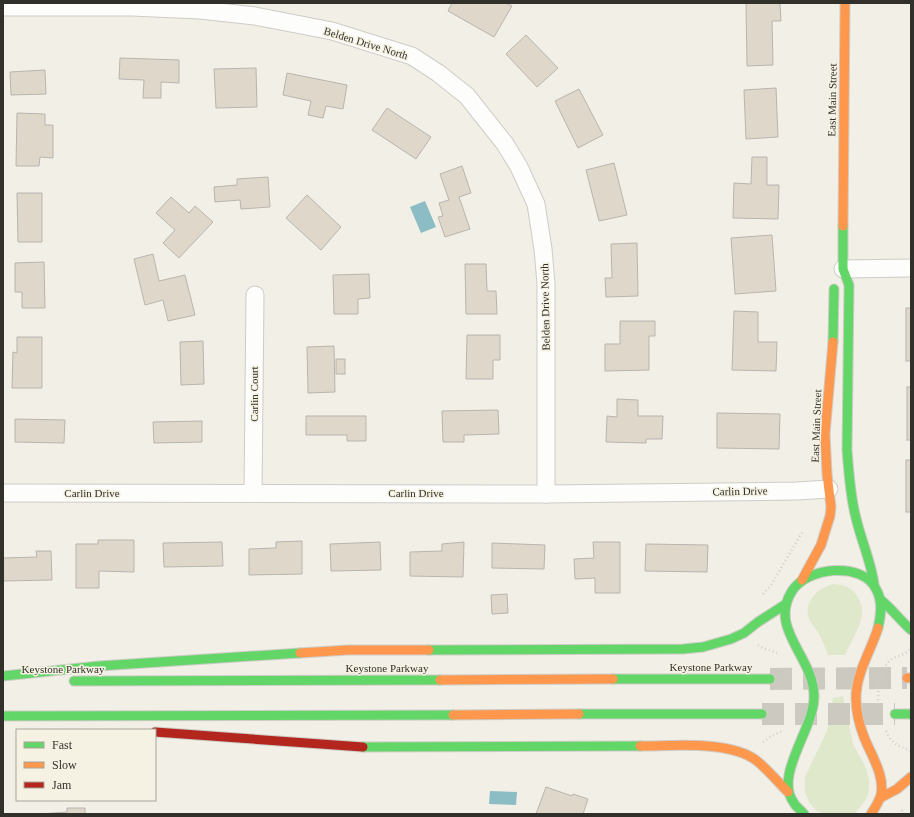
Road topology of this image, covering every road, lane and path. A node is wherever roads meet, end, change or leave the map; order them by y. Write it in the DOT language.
graph roads {
  1 [pos="845,3"];
  2 [pos="3,7"];
  3 [pos="911,268"];
  4 [pos="843,269"];
  5 [pos="255,295"];
  6 [pos="829,489"];
  7 [pos="3,493"];
  8 [pos="253,493"];
  9 [pos="546,494"];
  10 [pos="805,528"];
  11 [pos="802,580"];
  12 [pos="874,584"];
  13 [pos="759,599"];
  14 [pos="880,600"];
  15 [pos="786,604"];
  16 [pos="911,630"];
  17 [pos="3,676"];
  18 [pos="770,678"];
  19 [pos="3,681"];
  20 [pos="43,681"];
  21 [pos="66,681"];
  22 [pos="762,714"];
  23 [pos="895,714"];
  24 [pos="911,714"];
  25 [pos="3,716"];
  26 [pos="3,721"];
  27 [pos="58,725"];
  28 [pos="156,732"];
  29 [pos="911,777"];
  30 [pos="788,792"];
  31 [pos="880,798"];
  32 [pos="800,812"];
  33 [pos="871,814"];
  1 -- 4 [label="main road, East Main Street"];
  2 -- 9 [label="street, Belden Drive North"];
  3 -- 4 [label="street"];
  4 -- 6 [label="main road, East Main Street"];
  4 -- 12 [label="main road, East Main Street"];
  5 -- 8 [label="street, Carlin Court"];
  6 -- 9 [label="street, Carlin Drive"];
  6 -- 11 [label="main road, East Main Street"];
  7 -- 8 [label="street, Carlin Drive"];
  8 -- 9 [label="street, Carlin Drive"];
  10 -- 13 [label="path"];
  11 -- 12 [label="main road"];
  11 -- 15 [label="main road, East Main Street"];
  12 -- 14 [label="main road, East Main Street"];
  14 -- 16 [label="main road"];
  14 -- 31 [label="main road"];
  15 -- 17 [label="main road"];
  15 -- 30 [label="main road"];
  18 -- 21 [label="main road, Keystone Parkway"];
  19 -- 20 [label="main road, Keystone Parkway"];
  22 -- 25 [label="main road"];
  23 -- 24 [label="main road"];
  26 -- 27 [label="main road"];
  28 -- 30 [label="main road"];
  29 -- 31 [label="main road"];
  30 -- 32 [label="main road"];
  31 -- 33 [label="main road"];
}
